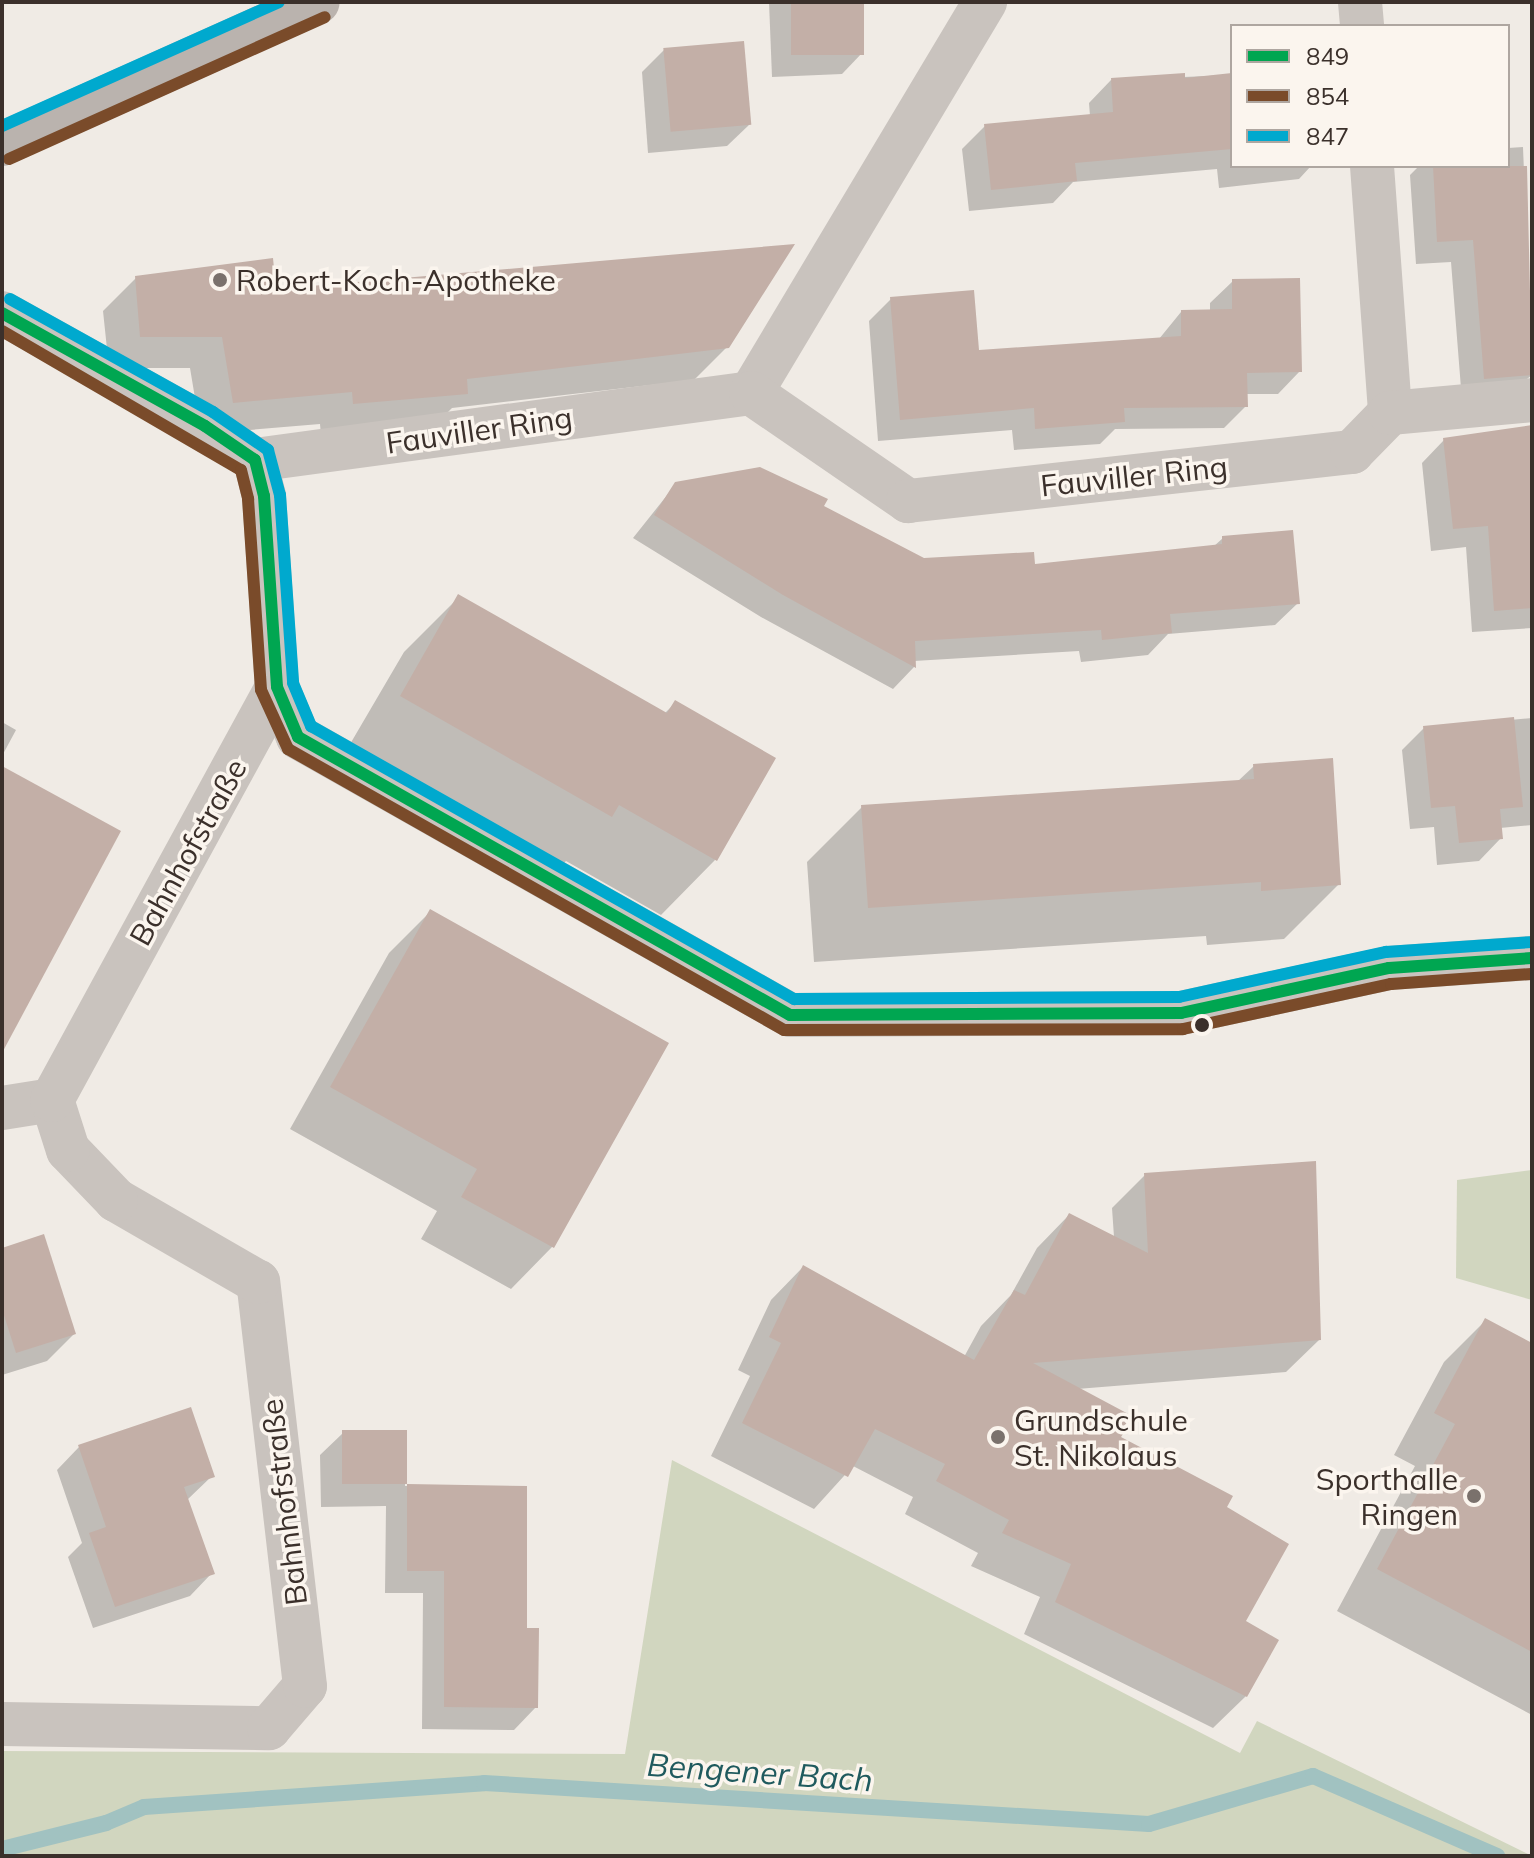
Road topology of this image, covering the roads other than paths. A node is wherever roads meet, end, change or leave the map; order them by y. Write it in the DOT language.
graph roads {
  1 [pos="318,2"];
  2 [pos="985,2"];
  3 [pos="1360,2"];
  4 [pos="1362,24"];
  5 [pos="2,144"];
  6 [pos="1372,168"];
  7 [pos="2,313"];
  8 [pos="751,393"];
  9 [pos="1532,400"];
  10 [pos="1390,413"];
  11 [pos="255,460"];
  12 [pos="277,687"];
  13 [pos="1532,958"];
  14 [pos="52,1100"];
  15 [pos="2,1108"];
  16 [pos="2,1724"];
  1 -- 5 [label="main road"];
  2 -- 8 [label="street"];
  3 -- 4 [label="street"];
  6 -- 10 [label="street"];
  7 -- 11 [label="street"];
  8 -- 10 [label="street, Fauviller Ring"];
  8 -- 11 [label="street, Fauviller Ring"];
  9 -- 10 [label="street"];
  11 -- 12 [label="street"];
  12 -- 13 [label="street"];
  12 -- 14 [label="street, Bahnhofstraße"];
  14 -- 15 [label="street"];
  14 -- 16 [label="street, Bahnhofstraße"];
}
